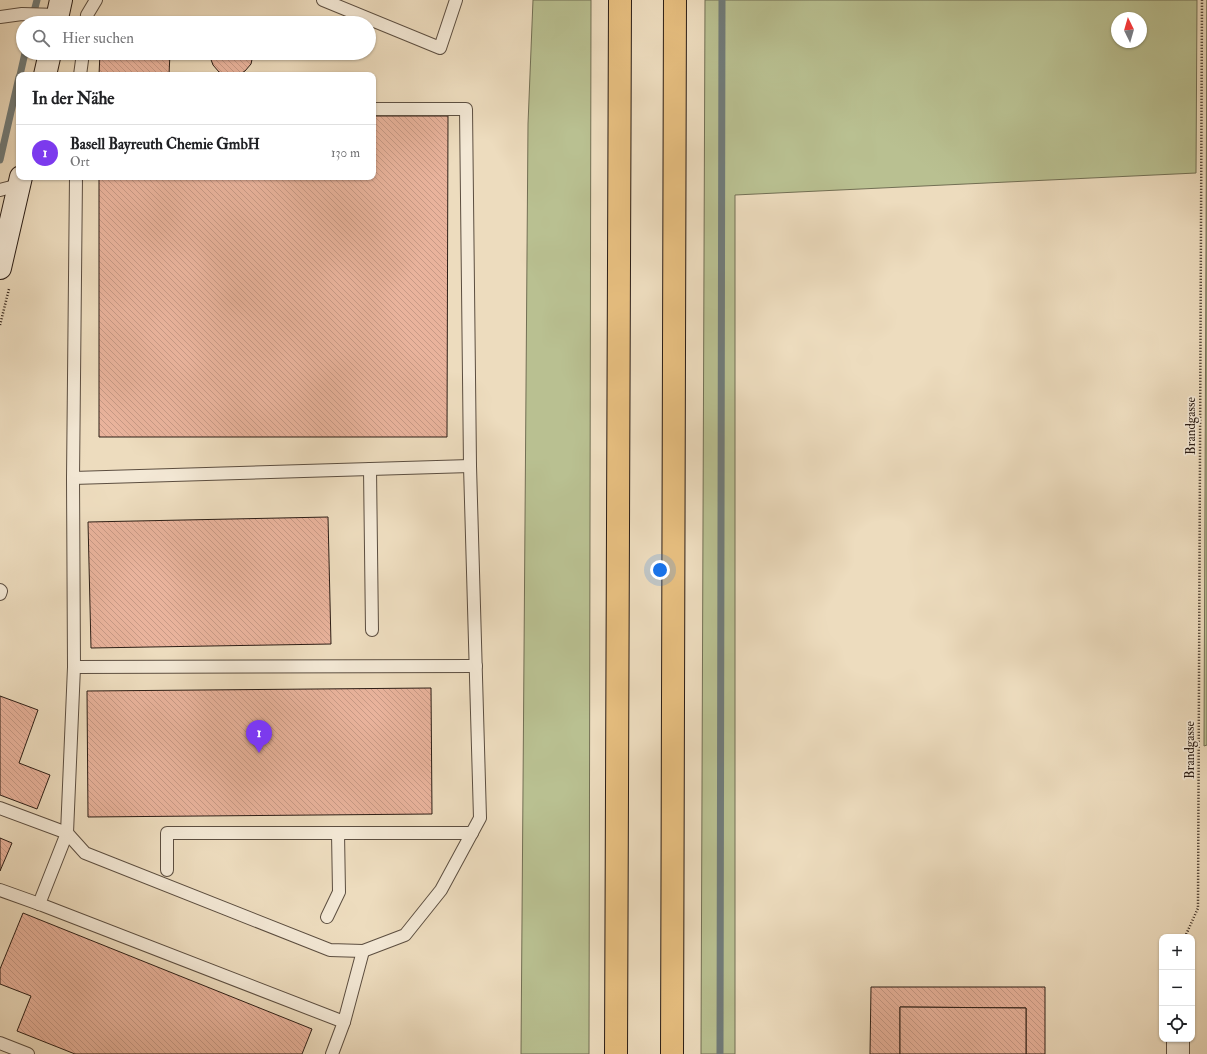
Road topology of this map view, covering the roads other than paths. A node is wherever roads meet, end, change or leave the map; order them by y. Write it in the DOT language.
graph roads {
  1 [pos="96,0"];
  2 [pos="323,0"];
  3 [pos="456,0"];
  4 [pos="620,0"];
  5 [pos="675,0"];
  6 [pos="54,13"];
  7 [pos="87,16"];
  8 [pos="362,16"];
  9 [pos="0,17"];
  10 [pos="376,22"];
  11 [pos="48,60"];
  12 [pos="82,60"];
  13 [pos="46,72"];
  14 [pos="80,72"];
  15 [pos="376,109"];
  16 [pos="76,180"];
  17 [pos="12,185"];
  18 [pos="0,268"];
  19 [pos="470,466"];
  20 [pos="370,469"];
  21 [pos="73,478"];
  22 [pos="0,590"];
  23 [pos="0,594"];
  24 [pos="372,630"];
  25 [pos="476,666"];
  26 [pos="74,668"];
  27 [pos="0,808"];
  28 [pos="67,833"];
  29 [pos="338,833"];
  30 [pos="472,833"];
  31 [pos="167,870"];
  32 [pos="0,890"];
  33 [pos="39,904"];
  34 [pos="327,917"];
  35 [pos="363,951"];
  36 [pos="344,1022"];
  37 [pos="1178,1042"];
  38 [pos="0,1043"];
  39 [pos="28,1054"];
  40 [pos="332,1054"];
  41 [pos="616,1054"];
  42 [pos="672,1054"];
  43 [pos="1178,1054"];
  1 -- 7 [label="lane"];
  2 -- 8 [label="lane"];
  3 -- 10 [label="lane"];
  4 -- 41 [label="highway"];
  5 -- 42 [label="highway"];
  6 -- 9 [label="lane"];
  11 -- 13 [label="street"];
  12 -- 14 [label="lane"];
  15 -- 19 [label="lane"];
  16 -- 21 [label="lane"];
  17 -- 18 [label="street"];
  19 -- 20 [label="lane"];
  19 -- 25 [label="lane"];
  20 -- 21 [label="lane"];
  20 -- 24 [label="lane"];
  21 -- 26 [label="lane"];
  22 -- 23 [label="lane"];
  25 -- 26 [label="lane"];
  25 -- 30 [label="lane"];
  26 -- 28 [label="lane"];
  27 -- 28 [label="lane"];
  28 -- 33 [label="lane"];
  28 -- 35 [label="lane"];
  29 -- 30 [label="lane"];
  29 -- 31 [label="lane"];
  29 -- 34 [label="lane"];
  30 -- 35 [label="lane"];
  32 -- 33 [label="lane"];
  33 -- 36 [label="lane"];
  35 -- 36 [label="lane"];
  36 -- 40 [label="lane"];
  37 -- 43 [label="street"];
  38 -- 39 [label="lane"];
}
